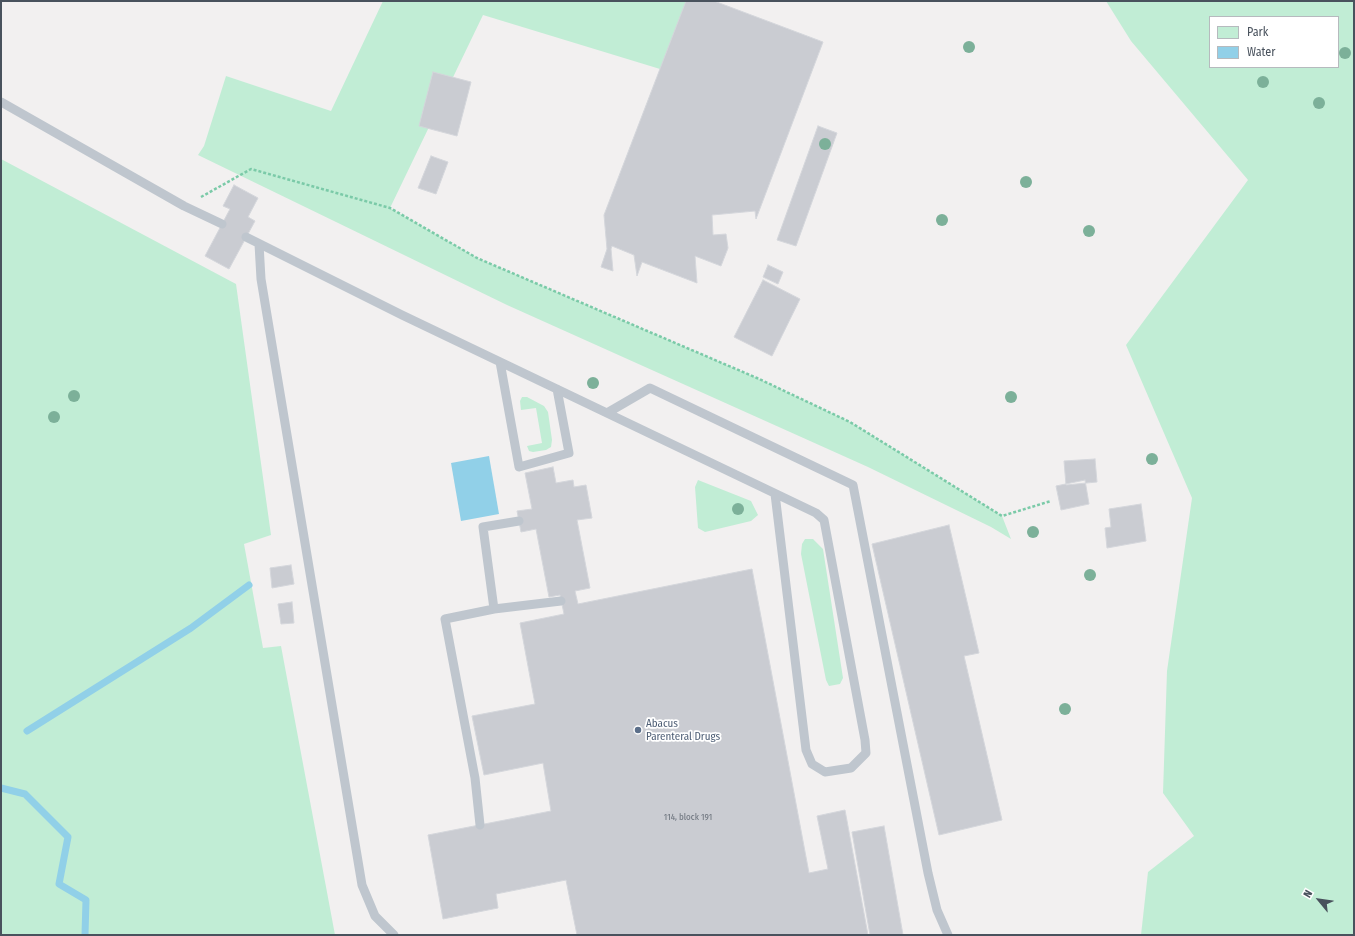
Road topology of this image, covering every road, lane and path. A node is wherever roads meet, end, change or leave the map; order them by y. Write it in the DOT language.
graph roads {
  1 [pos="1,102"];
  2 [pos="184,206"];
  3 [pos="222,224"];
  4 [pos="246,237"];
  5 [pos="259,244"];
  6 [pos="500,362"];
  7 [pos="557,389"];
  8 [pos="607,413"];
  9 [pos="775,494"];
  10 [pos="1051,501"];
  11 [pos="519,521"];
  12 [pos="561,601"];
  13 [pos="494,609"];
  14 [pos="480,825"];
  15 [pos="394,935"];
  16 [pos="948,935"];
  1 -- 2 [label="lane"];
  2 -- 3 [label="lane"];
  2 -- 10 [label="path"];
  4 -- 5 [label="lane"];
  5 -- 6 [label="lane"];
  5 -- 15 [label="lane"];
  6 -- 7 [label="lane"];
  6 -- 7 [label="lane"];
  7 -- 8 [label="lane"];
  8 -- 9 [label="lane"];
  8 -- 16 [label="lane"];
  9 -- 9 [label="lane"];
  11 -- 13 [label="lane"];
  12 -- 13 [label="lane"];
  13 -- 14 [label="lane"];
}
